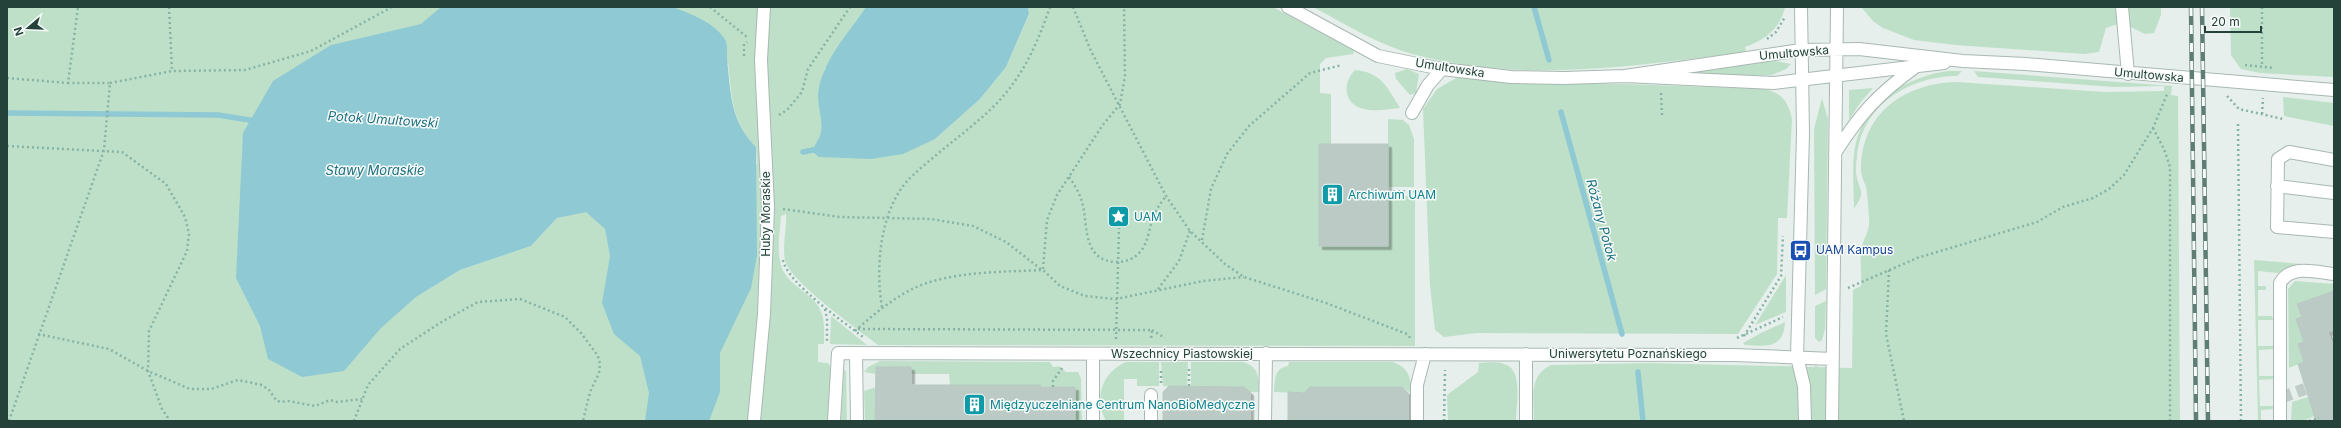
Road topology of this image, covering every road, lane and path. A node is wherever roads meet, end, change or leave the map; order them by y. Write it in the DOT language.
graph roads {
  1 [pos="78,7"];
  2 [pos="169,7"];
  3 [pos="392,7"];
  4 [pos="710,7"];
  5 [pos="764,7"];
  6 [pos="850,7"];
  7 [pos="1050,7"];
  8 [pos="1073,7"];
  9 [pos="1124,7"];
  10 [pos="1288,7"];
  11 [pos="1801,7"];
  12 [pos="1837,7"];
  13 [pos="2122,7"];
  14 [pos="2262,7"];
  15 [pos="1787,14"];
  16 [pos="750,39"];
  17 [pos="1763,42"];
  18 [pos="1802,50"];
  19 [pos="1836,50"];
  20 [pos="1963,61"];
  21 [pos="1342,65"];
  22 [pos="2262,66"];
  23 [pos="1915,68"];
  24 [pos="1442,69"];
  25 [pos="172,71"];
  26 [pos="2128,74"];
  27 [pos="1625,76"];
  28 [pos="1836,77"];
  29 [pos="7,78"];
  30 [pos="1661,79"];
  31 [pos="1802,80"];
  32 [pos="68,83"];
  33 [pos="110,83"];
  34 [pos="2169,89"];
  35 [pos="2334,90"];
  36 [pos="2225,94"];
  37 [pos="2263,95"];
  38 [pos="1120,104"];
  39 [pos="1412,113"];
  40 [pos="2262,114"];
  41 [pos="1662,115"];
  42 [pos="2283,119"];
  43 [pos="765,124"];
  44 [pos="2238,124"];
  45 [pos="2153,128"];
  46 [pos="7,146"];
  47 [pos="104,150"];
  48 [pos="1835,153"];
  49 [pos="2334,160"];
  50 [pos="1069,177"];
  51 [pos="2278,186"];
  52 [pos="1388,192"];
  53 [pos="1419,192"];
  54 [pos="2334,194"];
  55 [pos="1166,196"];
  56 [pos="768,207"];
  57 [pos="784,209"];
  58 [pos="783,214"];
  59 [pos="888,217"];
  60 [pos="1119,228"];
  61 [pos="1190,231"];
  62 [pos="2334,232"];
  63 [pos="1783,236"];
  64 [pos="1202,241"];
  65 [pos="782,255"];
  66 [pos="1118,262"];
  67 [pos="1043,270"];
  68 [pos="1889,270"];
  69 [pos="2334,274"];
  70 [pos="1244,277"];
  71 [pos="1158,289"];
  72 [pos="1835,294"];
  73 [pos="1116,299"];
  74 [pos="882,307"];
  75 [pos="824,308"];
  76 [pos="1798,311"];
  77 [pos="1116,329"];
  78 [pos="856,330"];
  79 [pos="38,334"];
  80 [pos="1743,336"];
  81 [pos="1732,338"];
  82 [pos="838,353"];
  83 [pos="856,353"];
  84 [pos="873,353"];
  85 [pos="1266,353"];
  86 [pos="1445,353"];
  87 [pos="1093,354"];
  88 [pos="1156,354"];
  89 [pos="1425,354"];
  90 [pos="1526,354"];
  91 [pos="1797,357"];
  92 [pos="1833,359"];
  93 [pos="1062,367"];
  94 [pos="148,371"];
  95 [pos="1053,387"];
  96 [pos="1151,395"];
  97 [pos="362,399"];
  98 [pos="2319,418"];
  99 [pos="9,421"];
  100 [pos="170,421"];
  101 [pos="354,421"];
  102 [pos="583,421"];
  103 [pos="754,421"];
  104 [pos="834,421"];
  105 [pos="857,421"];
  106 [pos="1093,421"];
  107 [pos="1151,421"];
  108 [pos="1265,421"];
  109 [pos="1417,421"];
  110 [pos="1444,421"];
  111 [pos="1526,421"];
  112 [pos="1805,421"];
  113 [pos="1832,421"];
  114 [pos="1904,421"];
  115 [pos="2170,421"];
  116 [pos="2241,421"];
  117 [pos="2280,421"];
  118 [pos="2310,421"];
  1 -- 32 [label="path"];
  2 -- 25 [label="path"];
  3 -- 25 [label="path"];
  4 -- 16 [label="path"];
  5 -- 43 [label="street, Huby Moraskie"];
  6 -- 43 [label="path"];
  7 -- 59 [label="path"];
  8 -- 38 [label="path"];
  9 -- 38 [label="path"];
  10 -- 24 [label="street, Umultowska"];
  11 -- 18 [label="street"];
  12 -- 19 [label="street"];
  13 -- 26 [label="street"];
  14 -- 22 [label="path"];
  15 -- 17 [label="path"];
  18 -- 19 [label="street, Umultowska"];
  18 -- 27 [label="street, Umultowska"];
  18 -- 31 [label="street"];
  19 -- 20 [label="street, Umultowska"];
  19 -- 28 [label="street"];
  20 -- 23 [label="street, Umultowska"];
  20 -- 26 [label="street, Umultowska"];
  21 -- 64 [label="path"];
  23 -- 28 [label="street, Umultowska"];
  23 -- 48 [label="street"];
  24 -- 27 [label="street, Umultowska"];
  24 -- 39 [label="street"];
  25 -- 33 [label="path"];
  26 -- 35 [label="street, Umultowska"];
  27 -- 30 [label="street, Umultowska"];
  28 -- 31 [label="street, Umultowska"];
  28 -- 48 [label="street"];
  29 -- 32 [label="path"];
  30 -- 31 [label="street, Umultowska"];
  30 -- 41 [label="path"];
  31 -- 76 [label="street"];
  32 -- 33 [label="path"];
  33 -- 47 [label="path"];
  34 -- 45 [label="path"];
  36 -- 40 [label="path"];
  37 -- 40 [label="path"];
  38 -- 50 [label="path"];
  38 -- 55 [label="path"];
  40 -- 42 [label="path"];
  43 -- 56 [label="street, Huby Moraskie"];
  44 -- 116 [label="path"];
  45 -- 68 [label="path"];
  45 -- 115 [label="path"];
  46 -- 47 [label="path"];
  47 -- 79 [label="path"];
  47 -- 94 [label="path"];
  48 -- 72 [label="street"];
  49 -- 51 [label="street"];
  50 -- 66 [label="path"];
  50 -- 67 [label="path"];
  51 -- 54 [label="street"];
  51 -- 62 [label="street"];
  52 -- 53 [label="path"];
  55 -- 61 [label="path"];
  55 -- 66 [label="path"];
  56 -- 57 [label="path"];
  56 -- 103 [label="street, Huby Moraskie"];
  57 -- 58 [label="path"];
  57 -- 59 [label="path"];
  59 -- 67 [label="path"];
  59 -- 74 [label="path"];
  60 -- 66 [label="path"];
  61 -- 64 [label="path"];
  61 -- 71 [label="path"];
  63 -- 80 [label="path"];
  64 -- 70 [label="path"];
  65 -- 75 [label="path"];
  66 -- 73 [label="path"];
  67 -- 73 [label="path"];
  67 -- 74 [label="path"];
  68 -- 72 [label="path"];
  68 -- 114 [label="path"];
  69 -- 117 [label="street"];
  70 -- 71 [label="path"];
  70 -- 89 [label="path"];
  71 -- 73 [label="path"];
  72 -- 92 [label="street"];
  73 -- 77 [label="path"];
  74 -- 78 [label="path"];
  75 -- 78 [label="path"];
  75 -- 82 [label="path"];
  76 -- 80 [label="path"];
  76 -- 91 [label="street"];
  77 -- 78 [label="path"];
  77 -- 88 [label="path"];
  78 -- 84 [label="path"];
  79 -- 94 [label="path"];
  79 -- 99 [label="path"];
  80 -- 81 [label="path"];
  82 -- 83 [label="street, Wszechnicy Piastowskiej"];
  82 -- 104 [label="street"];
  83 -- 84 [label="street, Wszechnicy Piastowskiej"];
  83 -- 105 [label="street"];
  84 -- 87 [label="street, Wszechnicy Piastowskiej"];
  85 -- 88 [label="street, Wszechnicy Piastowskiej"];
  85 -- 89 [label="street, Wszechnicy Piastowskiej"];
  85 -- 108 [label="street"];
  86 -- 89 [label="street, Wszechnicy Piastowskiej"];
  86 -- 90 [label="street, Wszechnicy Piastowskiej"];
  86 -- 110 [label="path"];
  87 -- 88 [label="street, Wszechnicy Piastowskiej"];
  87 -- 106 [label="street"];
  88 -- 96 [label="path"];
  89 -- 109 [label="street"];
  90 -- 91 [label="street, Uniwersytetu Poznańskiego"];
  90 -- 111 [label="street"];
  91 -- 92 [label="street, Uniwersytetu Poznańskiego"];
  91 -- 112 [label="street"];
  92 -- 113 [label="street"];
  93 -- 95 [label="path"];
  94 -- 97 [label="path"];
  94 -- 100 [label="path"];
  96 -- 107 [label="street"];
  97 -- 101 [label="path"];
  97 -- 102 [label="path"];
  98 -- 118 [label="path"];
}
